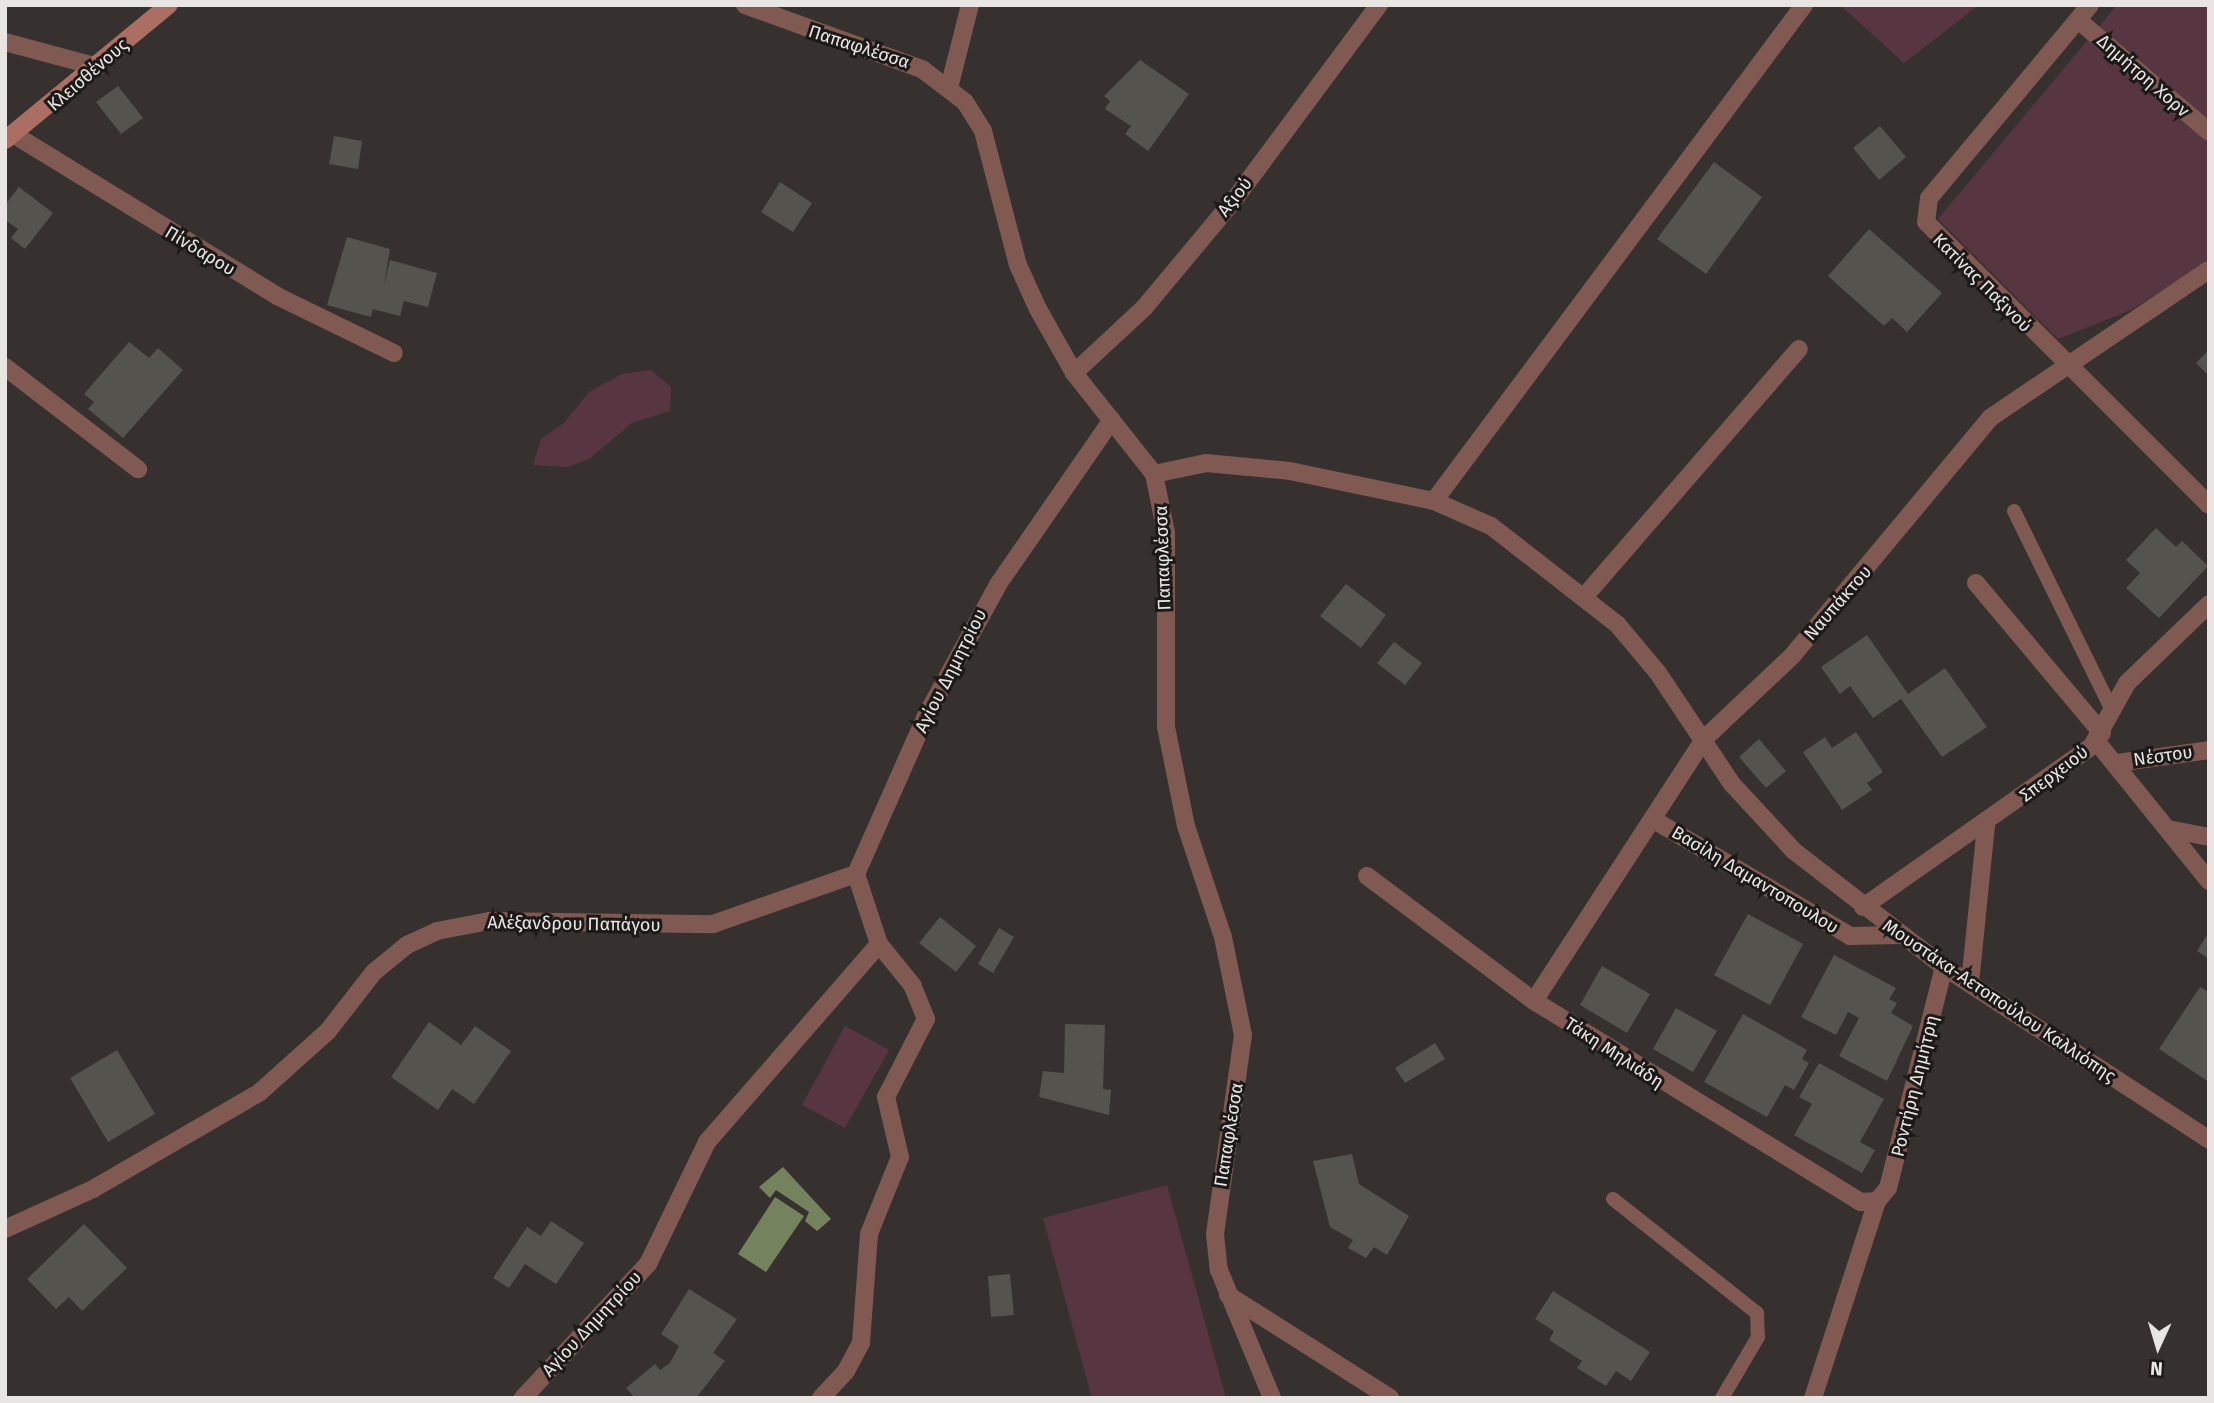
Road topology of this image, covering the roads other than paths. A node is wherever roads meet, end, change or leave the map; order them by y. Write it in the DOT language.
graph roads {
  1 [pos="169,5"];
  2 [pos="745,5"];
  3 [pos="970,5"];
  4 [pos="1379,5"];
  5 [pos="1804,5"];
  6 [pos="2090,5"];
  7 [pos="2078,20"];
  8 [pos="5,43"];
  9 [pos="98,67"];
  10 [pos="949,88"];
  11 [pos="2209,132"];
  12 [pos="9,137"];
  13 [pos="2209,270"];
  14 [pos="1799,349"];
  15 [pos="394,353"];
  16 [pos="2065,366"];
  17 [pos="5,367"];
  18 [pos="1074,373"];
  19 [pos="1112,420"];
  20 [pos="138,469"];
  21 [pos="1154,474"];
  22 [pos="1434,501"];
  23 [pos="2209,505"];
  24 [pos="2014,510"];
  25 [pos="1976,583"];
  26 [pos="1584,597"];
  27 [pos="2209,604"];
  28 [pos="2112,708"];
  29 [pos="2099,737"];
  30 [pos="1704,739"];
  31 [pos="2209,750"];
  32 [pos="2117,764"];
  33 [pos="1654,820"];
  34 [pos="1986,825"];
  35 [pos="2168,830"];
  36 [pos="2208,836"];
  37 [pos="856,874"];
  38 [pos="1367,876"];
  39 [pos="2209,881"];
  40 [pos="1863,907"];
  41 [pos="1899,935"];
  42 [pos="879,944"];
  43 [pos="1944,967"];
  44 [pos="1970,983"];
  45 [pos="1534,1001"];
  46 [pos="2209,1140"];
  47 [pos="1613,1199"];
  48 [pos="1877,1201"];
  49 [pos="5,1229"];
  50 [pos="1228,1295"];
  51 [pos="523,1398"];
  52 [pos="821,1398"];
  53 [pos="1272,1398"];
  54 [pos="1390,1398"];
  55 [pos="1722,1398"];
  56 [pos="1813,1398"];
  1 -- 9 [label="main road, Κλεισθένους"];
  2 -- 10 [label="street, Παπαφλέσσα"];
  3 -- 10 [label="street"];
  4 -- 18 [label="street, Αξιού"];
  5 -- 22 [label="street"];
  6 -- 7 [label="street, Κατίνας Παξινού"];
  7 -- 11 [label="street, Δημήτρη Χορν"];
  7 -- 16 [label="street, Κατίνας Παξινού"];
  8 -- 9 [label="street"];
  9 -- 12 [label="main road, Κλεισθένους"];
  10 -- 18 [label="street, Παπαφλέσσα"];
  12 -- 15 [label="street, Πίνδαρου"];
  13 -- 16 [label="street, Ναυπάκτου"];
  14 -- 26 [label="street"];
  16 -- 23 [label="street, Κατίνας Παξινού"];
  16 -- 30 [label="street, Ναυπάκτου"];
  17 -- 20 [label="street"];
  18 -- 19 [label="street, Παπαφλέσσα"];
  19 -- 21 [label="street, Παπαφλέσσα"];
  19 -- 37 [label="street, Αγίου Δημητρίου"];
  21 -- 22 [label="street, Μουστάκα-Αετοπούλου Καλλιόπης"];
  21 -- 50 [label="street, Παπαφλέσσα"];
  22 -- 26 [label="street, Μουστάκα-Αετοπούλου Καλλιόπης"];
  24 -- 28 [label="lane"];
  25 -- 29 [label="street"];
  26 -- 30 [label="street, Μουστάκα-Αετοπούλου Καλλιόπης"];
  27 -- 28 [label="street, Σπερχειού"];
  28 -- 29 [label="street, Σπερχειού"];
  29 -- 32 [label="street"];
  29 -- 34 [label="street, Σπερχειού"];
  30 -- 33 [label="street, Ναυπάκτου"];
  30 -- 40 [label="street, Μουστάκα-Αετοπούλου Καλλιόπης"];
  31 -- 32 [label="street, Νέστου"];
  32 -- 35 [label="street"];
  33 -- 41 [label="street, Βασίλη Δαμαντοπουλου"];
  33 -- 45 [label="street, Ναυπάκτου"];
  34 -- 40 [label="street, Σπερχειού"];
  34 -- 44 [label="street"];
  35 -- 36 [label="street"];
  35 -- 39 [label="street"];
  37 -- 42 [label="street"];
  37 -- 49 [label="street, Αλέξανδρου Παπάγου"];
  38 -- 45 [label="street, Τάκη Μηλιάδη"];
  40 -- 41 [label="street, Μουστάκα-Αετοπούλου Καλλιόπης"];
  41 -- 43 [label="street, Μουστάκα-Αετοπούλου Καλλιόπης"];
  42 -- 51 [label="street, Αγίου Δημητρίου"];
  42 -- 52 [label="street"];
  43 -- 44 [label="street, Μουστάκα-Αετοπούλου Καλλιόπης"];
  43 -- 48 [label="street, Ροντήρη Δημήτρη"];
  44 -- 46 [label="street, Μουστάκα-Αετοπούλου Καλλιόπης"];
  45 -- 48 [label="street, Τάκη Μηλιάδη"];
  47 -- 55 [label="lane"];
  48 -- 56 [label="street, Ροντήρη Δημήτρη"];
  50 -- 53 [label="street, Παπαφλέσσα"];
  50 -- 54 [label="street"];
}
